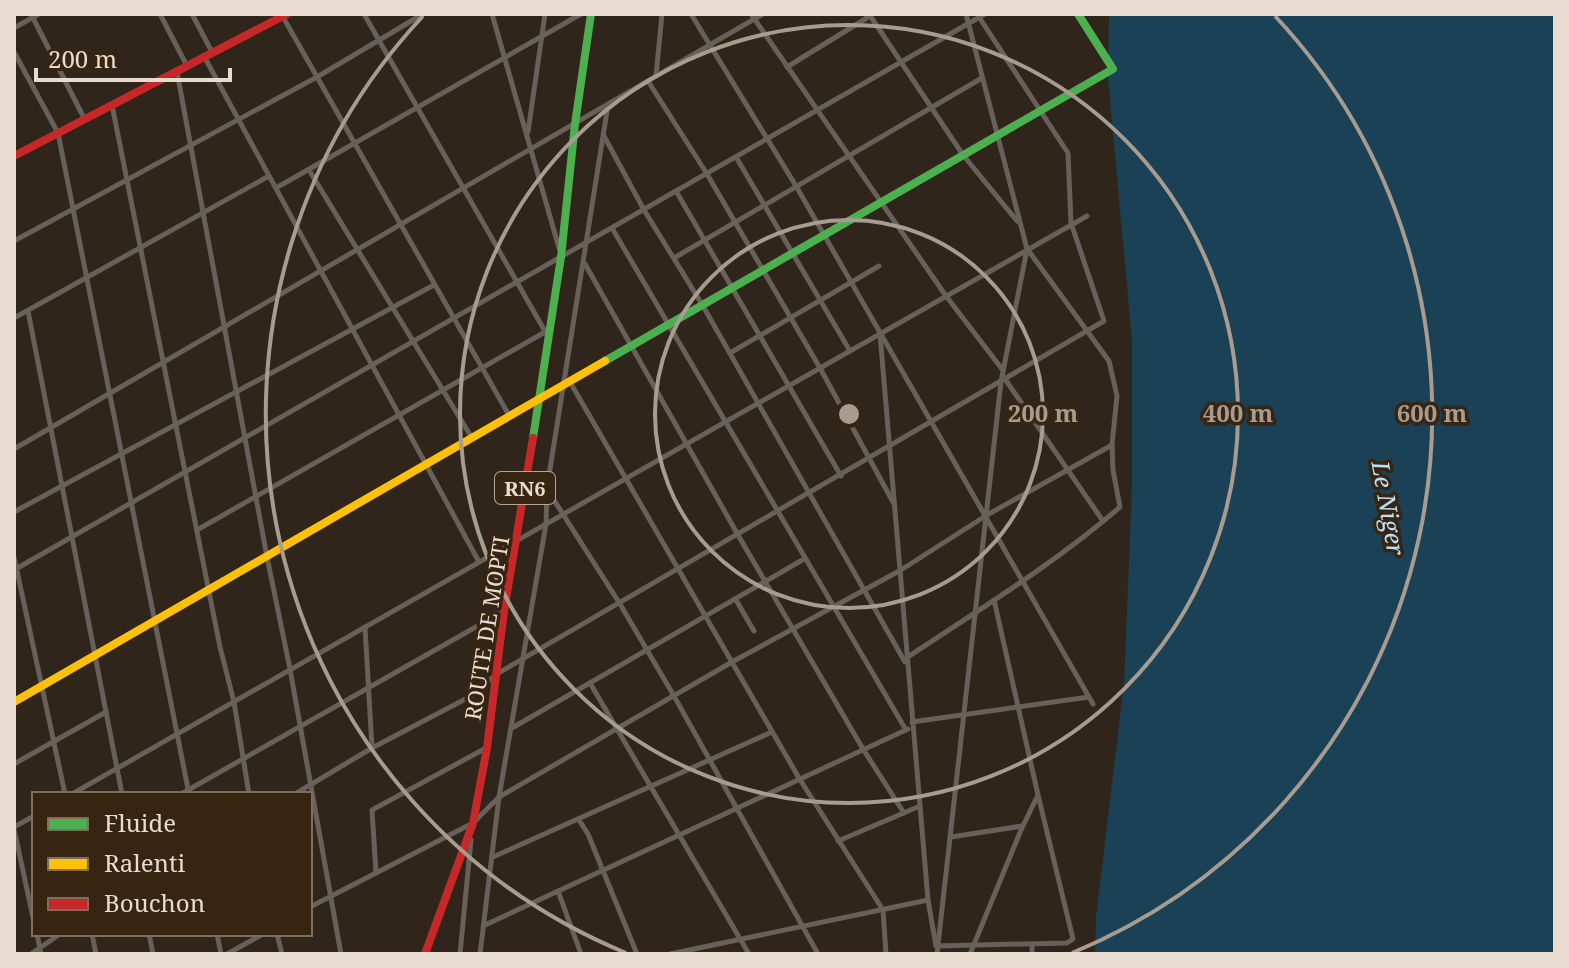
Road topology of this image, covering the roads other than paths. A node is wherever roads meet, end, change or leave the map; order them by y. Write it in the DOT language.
graph roads {
  1 [pos="160,14"];
  2 [pos="192,14"];
  3 [pos="364,14"];
  4 [pos="423,14"];
  5 [pos="492,14"];
  6 [pos="545,14"];
  7 [pos="581,14"];
  8 [pos="591,14"];
  9 [pos="662,14"];
  10 [pos="691,14"];
  11 [pos="763,14"];
  12 [pos="966,14"];
  13 [pos="1078,14"];
  14 [pos="34,15"];
  15 [pos="285,15"];
  16 [pos="870,15"];
  17 [pos="753,16"];
  18 [pos="982,16"];
  19 [pos="969,23"];
  20 [pos="14,28"];
  21 [pos="543,35"];
  22 [pos="379,41"];
  23 [pos="709,46"];
  24 [pos="14,52"];
  25 [pos="208,55"];
  26 [pos="504,58"];
  27 [pos="902,61"];
  28 [pos="187,66"];
  29 [pos="787,67"];
  30 [pos="177,71"];
  31 [pos="317,77"];
  32 [pos="656,77"];
  33 [pos="982,78"];
  34 [pos="648,81"];
  35 [pos="608,104"];
  36 [pos="112,105"];
  37 [pos="932,107"];
  38 [pos="417,108"];
  39 [pos="1039,109"];
  40 [pos="818,110"];
  41 [pos="85,119"];
  42 [pos="238,120"];
  43 [pos="575,124"];
  44 [pos="58,133"];
  45 [pos="528,134"];
  46 [pos="604,135"];
  47 [pos="996,136"];
  48 [pos="768,139"];
  49 [pos="355,143"];
  50 [pos="190,145"];
  51 [pos="532,148"];
  52 [pos="963,155"];
  53 [pos="14,156"];
  54 [pos="849,156"];
  55 [pos="736,157"];
  56 [pos="309,170"];
  57 [pos="707,174"];
  58 [pos="269,176"];
  59 [pos="127,180"];
  60 [pos="796,186"];
  61 [pos="275,188"];
  62 [pos="463,189"];
  63 [pos="676,191"];
  64 [pos="881,203"];
  65 [pos="765,205"];
  66 [pos="73,209"];
  67 [pos="644,210"];
  68 [pos="203,212"];
  69 [pos="1087,216"];
  70 [pos="735,222"];
  71 [pos="1071,223"];
  72 [pos="1020,224"];
  73 [pos="401,225"];
  74 [pos="612,228"];
  75 [pos="824,235"];
  76 [pos="705,240"];
  77 [pos="14,241"];
  78 [pos="588,242"];
  79 [pos="140,247"];
  80 [pos="1027,249"];
  81 [pos="358,251"];
  82 [pos="793,254"];
  83 [pos="561,257"];
  84 [pos="674,258"];
  85 [pos="584,263"];
  86 [pos="879,266"];
  87 [pos="321,271"];
  88 [pos="762,271"];
  89 [pos="86,278"];
  90 [pos="516,283"];
  91 [pos="850,283"];
  92 [pos="434,285"];
  93 [pos="733,288"];
  94 [pos="946,296"];
  95 [pos="820,301"];
  96 [pos="703,306"];
  97 [pos="393,308"];
  98 [pos="28,311"];
  99 [pos="14,318"];
  100 [pos="790,318"];
  101 [pos="454,319"];
  102 [pos="668,326"];
  103 [pos="225,327"];
  104 [pos="352,329"];
  105 [pos="1086,332"];
  106 [pos="547,334"];
  107 [pos="880,334"];
  108 [pos="760,335"];
  109 [pos="414,342"];
  110 [pos="631,347"];
  111 [pos="850,351"];
  112 [pos="730,353"];
  113 [pos="164,363"];
  114 [pos="372,365"];
  115 [pos="482,368"];
  116 [pos="820,368"];
  117 [pos="1003,370"];
  118 [pos="1003,381"];
  119 [pos="567,384"];
  120 [pos="789,385"];
  121 [pos="237,391"];
  122 [pos="443,391"];
  123 [pos="110,394"];
  124 [pos="538,401"];
  125 [pos="758,403"];
  126 [pos="399,415"];
  127 [pos="510,417"];
  128 [pos="725,422"];
  129 [pos="930,423"];
  130 [pos="176,425"];
  131 [pos="51,428"];
  132 [pos="246,438"];
  133 [pos="472,439"];
  134 [pos="688,443"];
  135 [pos="1112,445"];
  136 [pos="891,446"];
  137 [pos="14,449"];
  138 [pos="121,455"];
  139 [pos="871,458"];
  140 [pos="427,465"];
  141 [pos="1067,469"];
  142 [pos="185,473"];
  143 [pos="841,476"];
  144 [pos="627,478"];
  145 [pos="62,487"];
  146 [pos="547,488"];
  147 [pos="809,494"];
  148 [pos="256,497"];
  149 [pos="131,504"];
  150 [pos="895,505"];
  151 [pos="14,512"];
  152 [pos="776,512"];
  153 [pos="563,514"];
  154 [pos="987,515"];
  155 [pos="1103,521"];
  156 [pos="546,524"];
  157 [pos="197,530"];
  158 [pos="738,535"];
  159 [pos="72,538"];
  160 [pos="518,540"];
  161 [pos="14,557"];
  162 [pos="267,557"];
  163 [pos="804,559"];
  164 [pos="479,562"];
  165 [pos="15,569"];
  166 [pos="679,569"];
  167 [pos="901,570"];
  168 [pos="1022,582"];
  169 [pos="767,583"];
  170 [pos="865,589"];
  171 [pos="209,590"];
  172 [pos="736,600"];
  173 [pos="994,600"];
  174 [pos="620,604"];
  175 [pos="834,608"];
  176 [pos="504,611"];
  177 [pos="976,612"];
  178 [pos="706,616"];
  179 [pos="154,622"];
  180 [pos="365,627"];
  181 [pos="794,629"];
  182 [pos="754,631"];
  183 [pos="646,651"];
  184 [pos="95,656"];
  185 [pos="907,658"];
  186 [pos="521,661"];
  187 [pos="732,662"];
  188 [pos="908,666"];
  189 [pos="290,669"];
  190 [pos="495,675"];
  191 [pos="590,683"];
  192 [pos="42,685"];
  193 [pos="368,687"];
  194 [pos="674,696"];
  195 [pos="1089,697"];
  196 [pos="14,702"];
  197 [pos="234,702"];
  198 [pos="1093,704"];
  199 [pos="1018,708"];
  200 [pos="106,712"];
  201 [pos="964,714"];
  202 [pos="299,726"];
  203 [pos="910,727"];
  204 [pos="511,728"];
  205 [pos="618,729"];
  206 [pos="772,732"];
  207 [pos="177,734"];
  208 [pos="54,740"];
  209 [pos="372,748"];
  210 [pos="487,748"];
  211 [pos="863,749"];
  212 [pos="242,759"];
  213 [pos="709,759"];
  214 [pos="14,764"];
  215 [pos="117,769"];
  216 [pos="799,778"];
  217 [pos="310,786"];
  218 [pos="650,786"];
  219 [pos="65,792"];
  220 [pos="76,792"];
  221 [pos="122,792"];
  222 [pos="188,792"];
  223 [pos="249,792"];
  224 [pos="299,792"];
  225 [pos="311,792"];
  226 [pos="1038,795"];
  227 [pos="312,796"];
  228 [pos="499,797"];
  229 [pos="920,806"];
  230 [pos="736,807"];
  231 [pos="904,813"];
  232 [pos="32,817"];
  233 [pos="579,820"];
  234 [pos="473,823"];
  235 [pos="1023,826"];
  236 [pos="14,828"];
  237 [pos="678,835"];
  238 [pos="951,837"];
  239 [pos="838,841"];
  240 [pos="493,857"];
  241 [pos="602,870"];
  242 [pos="376,873"];
  243 [pos="558,891"];
  244 [pos="331,896"];
  245 [pos="928,900"];
  246 [pos="312,906"];
  247 [pos="883,910"];
  248 [pos="32,913"];
  249 [pos="484,925"];
  250 [pos="804,928"];
  251 [pos="58,936"];
  252 [pos="259,936"];
  253 [pos="740,941"];
  254 [pos="1032,944"];
  255 [pos="936,946"];
  256 [pos="973,947"];
  257 [pos="695,951"];
  258 [pos="40,952"];
  259 [pos="31,954"];
  260 [pos="227,954"];
  261 [pos="341,954"];
  262 [pos="425,954"];
  263 [pos="460,954"];
  264 [pos="480,954"];
  265 [pos="581,954"];
  266 [pos="637,954"];
  267 [pos="670,954"];
  268 [pos="749,954"];
  269 [pos="818,954"];
  270 [pos="886,954"];
  271 [pos="937,954"];
  272 [pos="970,954"];
  273 [pos="1032,954"];
  1 -- 28 [label="street"];
  2 -- 25 [label="street"];
  3 -- 22 [label="street"];
  4 -- 22 [label="street"];
  5 -- 26 [label="street"];
  6 -- 21 [label="street"];
  7 -- 21 [label="street"];
  8 -- 43 [label="main road, ROUTE DE MOPTI / RN6"];
  9 -- 32 [label="street"];
  10 -- 23 [label="street"];
  11 -- 17 [label="street"];
  12 -- 19 [label="street"];
  13 -- 39 [label="main road"];
  14 -- 20 [label="street"];
  14 -- 41 [label="street"];
  15 -- 25 [label="main road"];
  15 -- 31 [label="street"];
  16 -- 27 [label="street"];
  16 -- 29 [label="street"];
  17 -- 23 [label="street"];
  17 -- 29 [label="street"];
  18 -- 19 [label="street"];
  18 -- 39 [label="street"];
  19 -- 27 [label="street"];
  19 -- 33 [label="street"];
  21 -- 26 [label="street"];
  21 -- 45 [label="street"];
  22 -- 31 [label="street"];
  22 -- 38 [label="street"];
  23 -- 32 [label="street"];
  23 -- 48 [label="street"];
  24 -- 44 [label="street"];
  25 -- 28 [label="main road"];
  25 -- 42 [label="street"];
  26 -- 38 [label="street"];
  26 -- 45 [label="street"];
  27 -- 37 [label="street"];
  27 -- 40 [label="street"];
  28 -- 30 [label="main road"];
  29 -- 40 [label="street"];
  30 -- 36 [label="main road"];
  30 -- 50 [label="street"];
  31 -- 42 [label="street"];
  31 -- 49 [label="street"];
  32 -- 34 [label="street"];
  33 -- 37 [label="street"];
  33 -- 47 [label="street"];
  34 -- 35 [label="street"];
  34 -- 57 [label="street"];
  35 -- 43 [label="street"];
  35 -- 46 [label="street"];
  36 -- 41 [label="main road"];
  36 -- 59 [label="street"];
  37 -- 52 [label="street"];
  37 -- 54 [label="street"];
  38 -- 49 [label="street"];
  38 -- 62 [label="street"];
  39 -- 47 [label="main road"];
  39 -- 71 [label="street"];
  40 -- 48 [label="street"];
  40 -- 54 [label="street"];
  41 -- 44 [label="main road"];
  42 -- 50 [label="street"];
  42 -- 58 [label="street"];
  43 -- 51 [label="street"];
  43 -- 83 [label="main road, ROUTE DE MOPTI / RN6"];
  44 -- 53 [label="main road"];
  44 -- 66 [label="street"];
  45 -- 51 [label="street"];
  46 -- 67 [label="street"];
  46 -- 78 [label="street"];
  47 -- 52 [label="main road"];
  47 -- 72 [label="street"];
  48 -- 55 [label="street"];
  48 -- 60 [label="street"];
  49 -- 56 [label="street"];
  49 -- 73 [label="street"];
  50 -- 59 [label="street"];
  50 -- 68 [label="street"];
  51 -- 62 [label="street"];
  51 -- 83 [label="street"];
  52 -- 64 [label="main road"];
  52 -- 72 [label="street"];
  54 -- 60 [label="street"];
  54 -- 64 [label="street"];
  55 -- 57 [label="street"];
  55 -- 65 [label="street"];
  56 -- 61 [label="street"];
  56 -- 81 [label="street"];
  57 -- 63 [label="street"];
  57 -- 70 [label="street"];
  58 -- 61 [label="street"];
  58 -- 68 [label="street"];
  59 -- 66 [label="street"];
  59 -- 79 [label="street"];
  60 -- 65 [label="street"];
  60 -- 75 [label="street"];
  61 -- 87 [label="street"];
  62 -- 73 [label="street"];
  62 -- 90 [label="street"];
  63 -- 67 [label="street"];
  63 -- 76 [label="street"];
  64 -- 75 [label="main road"];
  64 -- 94 [label="street"];
  65 -- 70 [label="street"];
  65 -- 82 [label="street"];
  66 -- 77 [label="street"];
  66 -- 89 [label="street"];
  67 -- 74 [label="street"];
  67 -- 84 [label="street"];
  68 -- 79 [label="street"];
  68 -- 103 [label="street"];
  69 -- 71 [label="street"];
  70 -- 76 [label="street"];
  70 -- 88 [label="street"];
  71 -- 80 [label="street"];
  71 -- 105 [label="street"];
  72 -- 80 [label="street"];
  73 -- 81 [label="street"];
  73 -- 92 [label="street"];
  74 -- 78 [label="street"];
  74 -- 102 [label="street"];
  75 -- 82 [label="main road"];
  75 -- 91 [label="street"];
  76 -- 84 [label="street"];
  76 -- 93 [label="street"];
  78 -- 83 [label="street"];
  78 -- 85 [label="street"];
  79 -- 89 [label="street"];
  79 -- 113 [label="street"];
  80 -- 94 [label="street"];
  80 -- 105 [label="street"];
  80 -- 117 [label="street"];
  81 -- 87 [label="street"];
  81 -- 97 [label="street"];
  82 -- 88 [label="main road"];
  82 -- 95 [label="street"];
  83 -- 90 [label="street"];
  83 -- 106 [label="main road, ROUTE DE MOPTI / RN6"];
  84 -- 96 [label="street"];
  85 -- 110 [label="street"];
  85 -- 119 [label="street"];
  86 -- 91 [label="street"];
  87 -- 103 [label="street"];
  87 -- 104 [label="street"];
  88 -- 93 [label="main road"];
  88 -- 100 [label="street"];
  89 -- 98 [label="street"];
  89 -- 123 [label="street"];
  90 -- 101 [label="street"];
  90 -- 106 [label="street"];
  91 -- 95 [label="street"];
  91 -- 107 [label="street"];
  92 -- 97 [label="street"];
  92 -- 101 [label="street"];
  93 -- 96 [label="main road"];
  93 -- 108 [label="street"];
  94 -- 107 [label="street"];
  94 -- 117 [label="street"];
  95 -- 100 [label="street"];
  95 -- 111 [label="street"];
  96 -- 102 [label="main road"];
  96 -- 112 [label="street"];
  97 -- 104 [label="street"];
  97 -- 109 [label="street"];
  98 -- 99 [label="street"];
  98 -- 131 [label="street"];
  100 -- 108 [label="street"];
  100 -- 116 [label="street"];
  101 -- 109 [label="street"];
  101 -- 115 [label="street"];
  102 -- 110 [label="main road"];
  102 -- 128 [label="street"];
  103 -- 113 [label="street"];
  103 -- 121 [label="street"];
  104 -- 114 [label="street"];
  104 -- 121 [label="street"];
  105 -- 118 [label="street"];
  105 -- 135 [label="street"];
  106 -- 115 [label="street"];
  106 -- 124 [label="main road, ROUTE DE MOPTI / RN6"];
  107 -- 111 [label="street"];
  107 -- 129 [label="street"];
  107 -- 136 [label="street"];
  108 -- 112 [label="street"];
  108 -- 120 [label="street"];
  109 -- 114 [label="street"];
  109 -- 122 [label="street"];
  110 -- 119 [label="main road"];
  110 -- 134 [label="street"];
  111 -- 116 [label="street"];
  112 -- 125 [label="street"];
  113 -- 123 [label="street"];
  113 -- 130 [label="street"];
  114 -- 126 [label="street"];
  114 -- 132 [label="street"];
  115 -- 122 [label="street"];
  115 -- 127 [label="street"];
  116 -- 120 [label="street"];
  116 -- 139 [label="street"];
  117 -- 118 [label="street"];
  118 -- 129 [label="street"];
  118 -- 141 [label="street"];
  118 -- 154 [label="street"];
  119 -- 124 [label="main road"];
  119 -- 144 [label="street"];
  119 -- 146 [label="street"];
  120 -- 125 [label="street"];
  120 -- 143 [label="street"];
  121 -- 130 [label="street"];
  121 -- 132 [label="street"];
  122 -- 126 [label="street"];
  122 -- 133 [label="street"];
  123 -- 131 [label="street"];
  123 -- 138 [label="street"];
  124 -- 127 [label="main road"];
  124 -- 160 [label="main road, ROUTE DE MOPTI / RN6"];
  125 -- 128 [label="street"];
  125 -- 147 [label="street"];
  126 -- 140 [label="street"];
  126 -- 148 [label="street"];
  127 -- 133 [label="main road"];
  128 -- 134 [label="street"];
  128 -- 152 [label="street"];
  129 -- 136 [label="street"];
  129 -- 154 [label="street"];
  130 -- 138 [label="street"];
  130 -- 142 [label="street"];
  131 -- 137 [label="street"];
  131 -- 145 [label="street"];
  132 -- 142 [label="street"];
  132 -- 148 [label="street"];
  133 -- 140 [label="main road"];
  134 -- 144 [label="street"];
  134 -- 158 [label="street"];
  135 -- 141 [label="street"];
  135 -- 155 [label="street"];
  136 -- 139 [label="street"];
  136 -- 150 [label="street"];
  138 -- 145 [label="street"];
  138 -- 149 [label="street"];
  139 -- 143 [label="street"];
  139 -- 150 [label="street"];
  140 -- 162 [label="main road"];
  140 -- 164 [label="street"];
  141 -- 154 [label="street"];
  141 -- 155 [label="street"];
  142 -- 149 [label="street"];
  142 -- 157 [label="street"];
  143 -- 147 [label="street"];
  144 -- 153 [label="street"];
  144 -- 166 [label="street"];
  145 -- 151 [label="street"];
  145 -- 159 [label="street"];
  146 -- 153 [label="street"];
  146 -- 156 [label="street"];
  147 -- 152 [label="street"];
  147 -- 170 [label="street"];
  148 -- 157 [label="street"];
  148 -- 162 [label="street"];
  149 -- 159 [label="street"];
  149 -- 179 [label="street"];
  150 -- 167 [label="street"];
  152 -- 158 [label="street"];
  152 -- 163 [label="street"];
  153 -- 156 [label="street"];
  153 -- 174 [label="street"];
  154 -- 167 [label="street"];
  154 -- 168 [label="street"];
  154 -- 177 [label="street"];
  155 -- 168 [label="street"];
  156 -- 160 [label="street"];
  156 -- 186 [label="street"];
  157 -- 171 [label="street"];
  158 -- 166 [label="street"];
  158 -- 169 [label="street"];
  159 -- 165 [label="street"];
  159 -- 184 [label="street"];
  160 -- 164 [label="street"];
  160 -- 176 [label="main road, ROUTE DE MOPTI / RN6"];
  161 -- 165 [label="street"];
  162 -- 171 [label="main road"];
  162 -- 189 [label="street"];
  163 -- 169 [label="street"];
  163 -- 175 [label="street"];
  164 -- 180 [label="street"];
  165 -- 192 [label="street"];
  166 -- 174 [label="street"];
  166 -- 178 [label="street"];
  167 -- 170 [label="street"];
  167 -- 185 [label="street"];
  168 -- 173 [label="street"];
  168 -- 195 [label="street"];
  169 -- 172 [label="street"];
  169 -- 181 [label="street"];
  170 -- 175 [label="street"];
  170 -- 188 [label="street"];
  171 -- 179 [label="main road"];
  171 -- 197 [label="street"];
  172 -- 178 [label="street"];
  172 -- 182 [label="street"];
  173 -- 177 [label="street"];
  173 -- 199 [label="street"];
  174 -- 183 [label="street"];
  174 -- 186 [label="street"];
  175 -- 181 [label="street"];
  175 -- 203 [label="street"];
  176 -- 190 [label="main road, ROUTE DE MOPTI / RN6"];
  176 -- 193 [label="street"];
  177 -- 185 [label="street"];
  177 -- 201 [label="street"];
  178 -- 183 [label="street"];
  178 -- 187 [label="street"];
  179 -- 184 [label="main road"];
  179 -- 207 [label="street"];
  180 -- 189 [label="street"];
  180 -- 193 [label="street"];
  181 -- 187 [label="street"];
  181 -- 211 [label="street"];
  183 -- 191 [label="street"];
  183 -- 194 [label="street"];
  184 -- 192 [label="main road"];
  184 -- 200 [label="street"];
  185 -- 188 [label="street"];
  186 -- 190 [label="street"];
  186 -- 204 [label="street"];
  187 -- 194 [label="street"];
  187 -- 206 [label="street"];
  188 -- 203 [label="street"];
  189 -- 197 [label="street"];
  189 -- 202 [label="street"];
  190 -- 209 [label="street"];
  190 -- 210 [label="main road, ROUTE DE MOPTI / RN6"];
  191 -- 204 [label="street"];
  191 -- 205 [label="street"];
  192 -- 196 [label="main road"];
  192 -- 208 [label="street"];
  193 -- 202 [label="street"];
  193 -- 209 [label="street"];
  194 -- 205 [label="street"];
  194 -- 213 [label="street"];
  195 -- 198 [label="street"];
  195 -- 199 [label="street"];
  197 -- 207 [label="street"];
  197 -- 212 [label="street"];
  199 -- 201 [label="street"];
  199 -- 226 [label="street"];
  200 -- 208 [label="street"];
  200 -- 215 [label="street"];
  201 -- 203 [label="street"];
  201 -- 238 [label="street"];
  202 -- 212 [label="street"];
  202 -- 217 [label="street"];
  203 -- 211 [label="street"];
  203 -- 229 [label="street"];
  204 -- 228 [label="street"];
  205 -- 218 [label="street"];
  205 -- 228 [label="street"];
  206 -- 213 [label="street"];
  206 -- 216 [label="street"];
  207 -- 215 [label="street"];
  207 -- 222 [label="street"];
  208 -- 214 [label="street"];
  208 -- 219 [label="street"];
  209 -- 217 [label="street"];
  210 -- 234 [label="main road, ROUTE DE MOPTI / RN6"];
  210 -- 242 [label="street"];
  211 -- 216 [label="street"];
  211 -- 231 [label="street"];
  212 -- 222 [label="street"];
  212 -- 223 [label="street"];
  213 -- 218 [label="street"];
  213 -- 230 [label="street"];
  215 -- 220 [label="street"];
  215 -- 221 [label="street"];
  216 -- 230 [label="street"];
  216 -- 239 [label="street"];
  217 -- 224 [label="street"];
  217 -- 225 [label="street"];
  218 -- 233 [label="street"];
  218 -- 237 [label="street"];
  226 -- 235 [label="street"];
  226 -- 254 [label="street"];
  227 -- 244 [label="street"];
  228 -- 234 [label="street"];
  228 -- 240 [label="street"];
  229 -- 231 [label="street"];
  229 -- 245 [label="street"];
  230 -- 237 [label="street"];
  230 -- 250 [label="street"];
  231 -- 239 [label="street"];
  232 -- 236 [label="street"];
  233 -- 240 [label="street"];
  233 -- 241 [label="street"];
  234 -- 242 [label="street"];
  234 -- 262 [label="main road, ROUTE DE MOPTI / RN6"];
  234 -- 263 [label="street"];
  235 -- 238 [label="street"];
  235 -- 256 [label="street"];
  236 -- 248 [label="street"];
  237 -- 241 [label="street"];
  237 -- 253 [label="street"];
  238 -- 255 [label="street"];
  239 -- 247 [label="street"];
  240 -- 249 [label="street"];
  241 -- 243 [label="street"];
  241 -- 266 [label="street"];
  242 -- 244 [label="street"];
  243 -- 249 [label="street"];
  243 -- 265 [label="street"];
  244 -- 246 [label="street"];
  244 -- 261 [label="street"];
  245 -- 247 [label="street"];
  245 -- 255 [label="street"];
  247 -- 250 [label="street"];
  247 -- 270 [label="street"];
  249 -- 264 [label="street"];
  250 -- 253 [label="street"];
  250 -- 269 [label="street"];
  251 -- 258 [label="street"];
  252 -- 260 [label="street"];
  253 -- 257 [label="street"];
  253 -- 268 [label="street"];
  254 -- 256 [label="street"];
  254 -- 273 [label="street"];
  255 -- 256 [label="street"];
  255 -- 271 [label="street"];
  256 -- 272 [label="street"];
  257 -- 267 [label="street"];
  258 -- 259 [label="street"];
}
